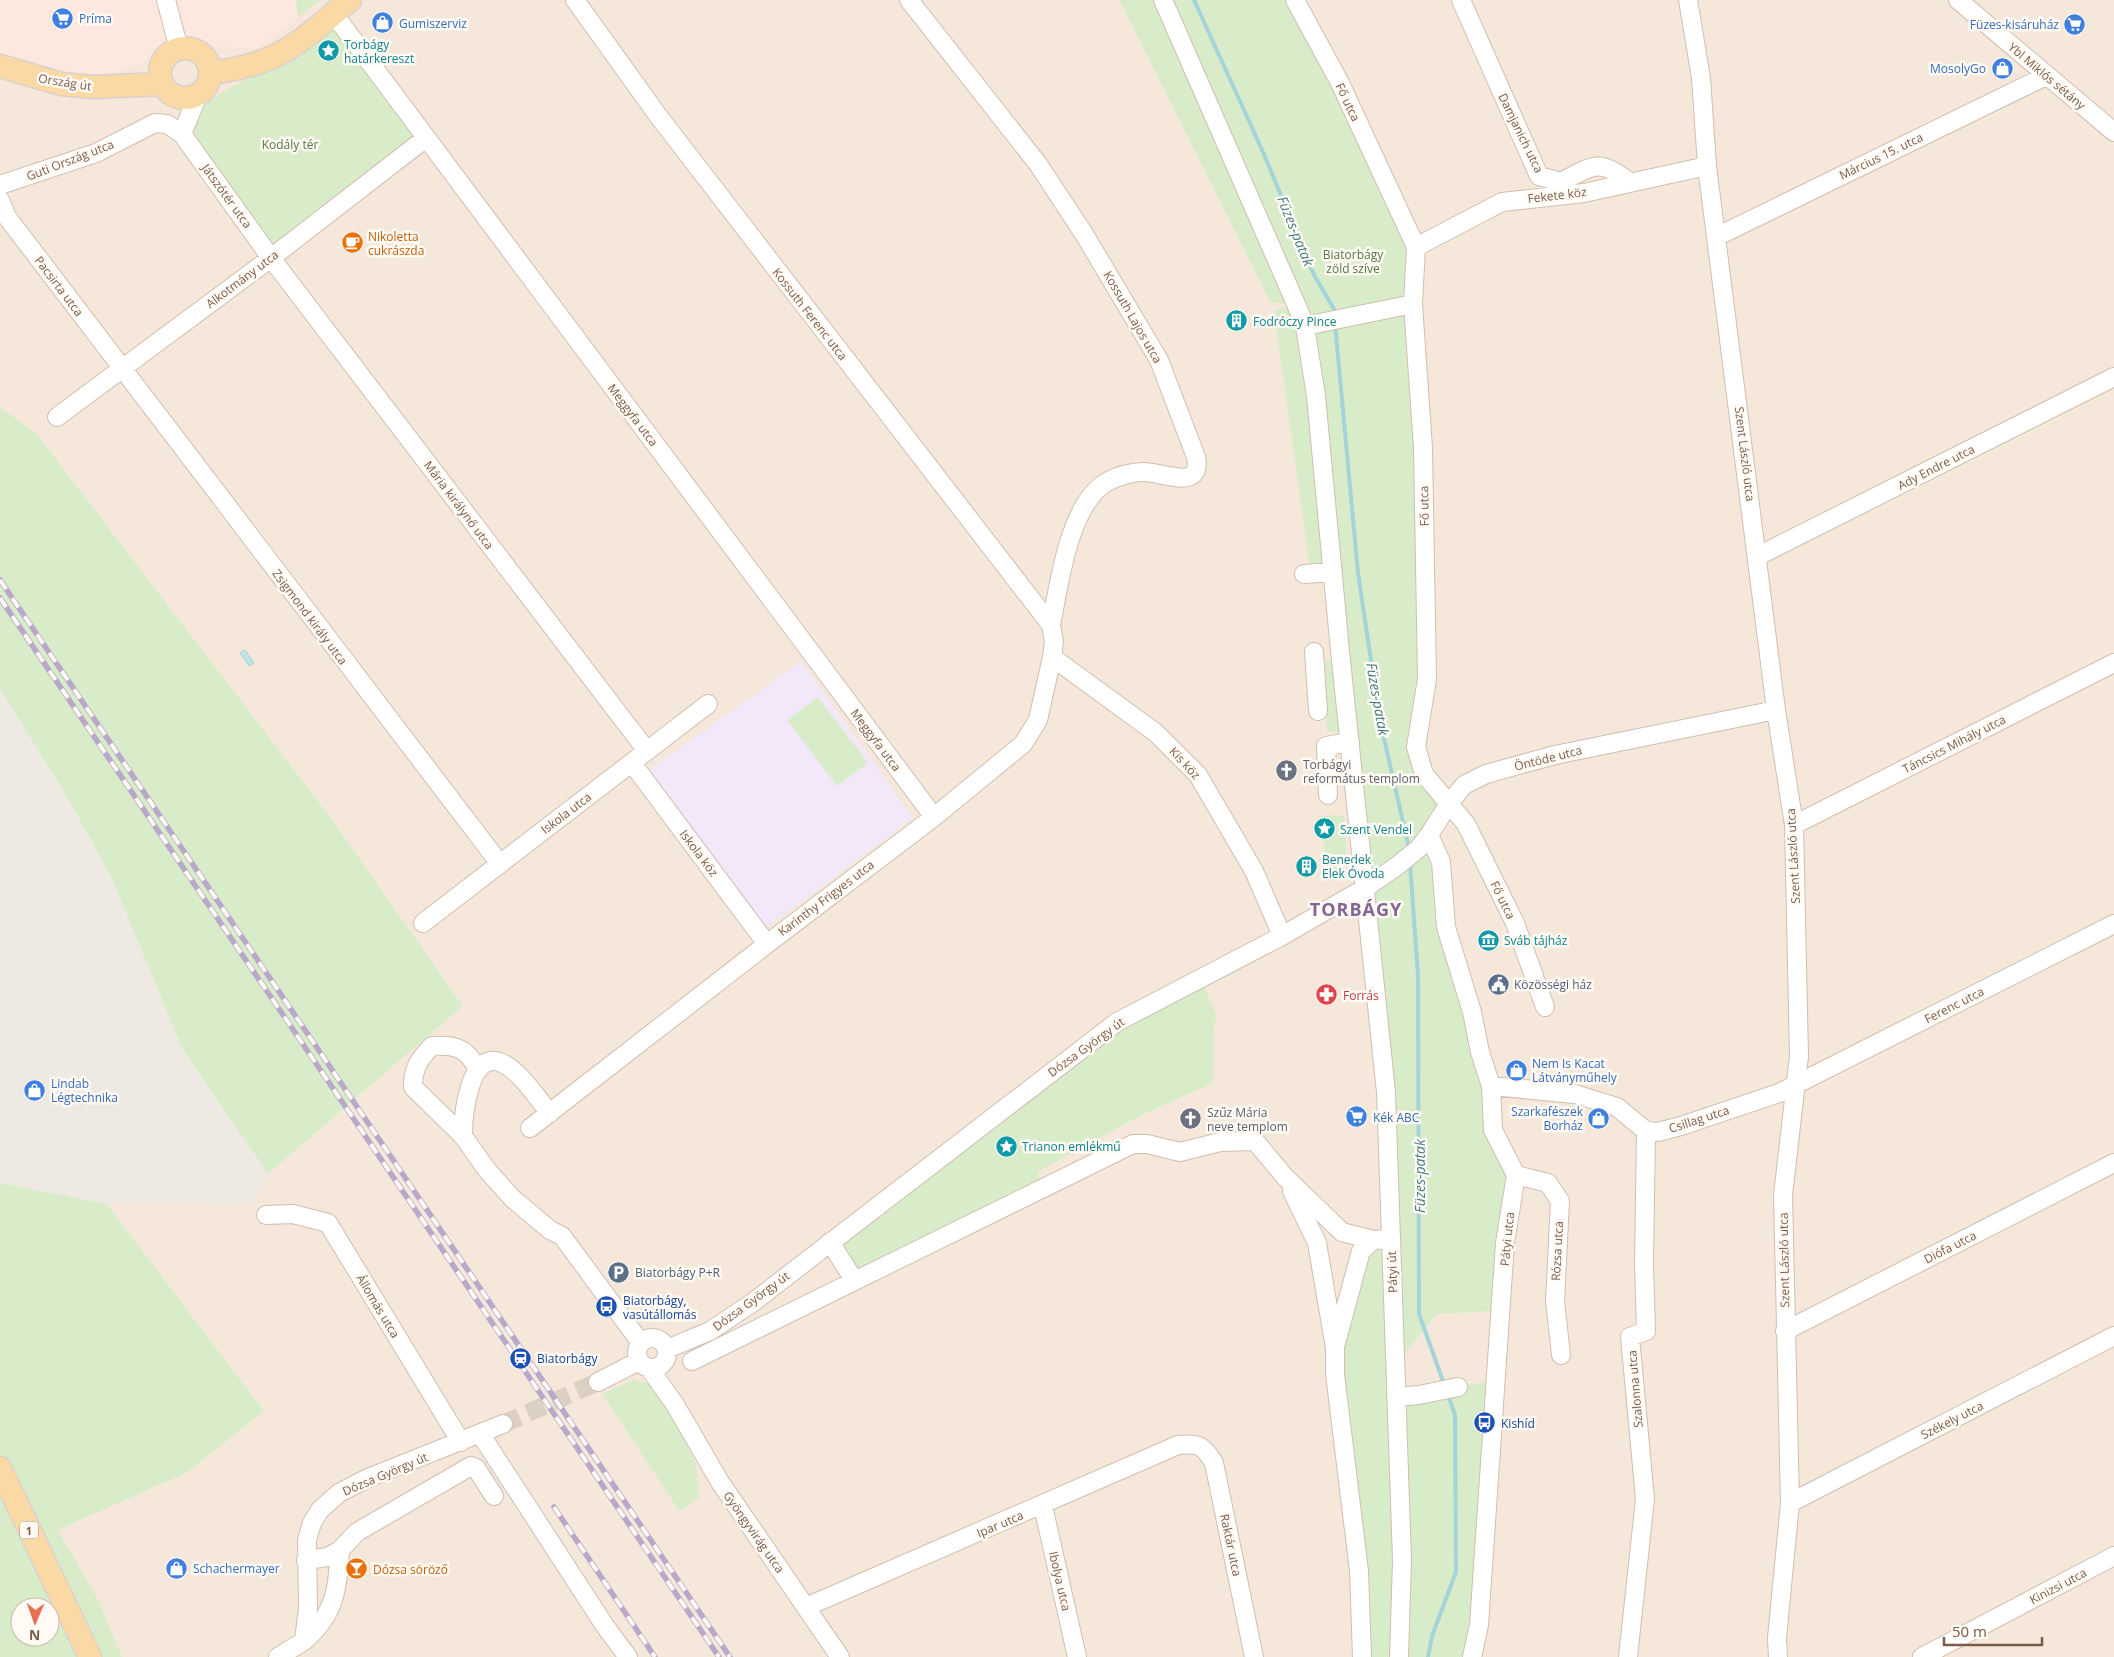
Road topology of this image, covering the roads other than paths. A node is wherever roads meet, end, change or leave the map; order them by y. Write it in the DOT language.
graph roads {
  1 [pos="166,0"];
  2 [pos="575,0"];
  3 [pos="909,0"];
  4 [pos="1163,0"];
  5 [pos="1295,0"];
  6 [pos="1462,0"];
  7 [pos="1688,0"];
  8 [pos="1958,0"];
  9 [pos="342,7"];
  10 [pos="179,49"];
  11 [pos="0,66"];
  12 [pos="211,74"];
  13 [pos="2046,76"];
  14 [pos="162,84"];
  15 [pos="198,95"];
  16 [pos="167,124"];
  17 [pos="2109,128"];
  18 [pos="182,134"];
  19 [pos="426,138"];
  20 [pos="1707,166"];
  21 [pos="1629,182"];
  22 [pos="0,184"];
  23 [pos="0,200"];
  24 [pos="1716,237"];
  25 [pos="1416,247"];
  26 [pos="271,258"];
  27 [pos="1413,304"];
  28 [pos="1313,325"];
  29 [pos="121,369"];
  30 [pos="2114,377"];
  31 [pos="57,417"];
  32 [pos="1758,556"];
  33 [pos="1332,572"];
  34 [pos="1304,574"];
  35 [pos="1050,625"];
  36 [pos="1314,652"];
  37 [pos="1052,657"];
  38 [pos="2114,663"];
  39 [pos="708,704"];
  40 [pos="1776,710"];
  41 [pos="1318,711"];
  42 [pos="1350,742"];
  43 [pos="647,751"];
  44 [pos="632,763"];
  45 [pos="1328,795"];
  46 [pos="1448,805"];
  47 [pos="934,817"];
  48 [pos="1794,825"];
  49 [pos="1424,841"];
  50 [pos="500,864"];
  51 [pos="1365,888"];
  52 [pos="423,923"];
  53 [pos="2114,924"];
  54 [pos="1282,936"];
  55 [pos="767,944"];
  56 [pos="1545,1007"];
  57 [pos="477,1069"];
  58 [pos="1491,1086"];
  59 [pos="1794,1086"];
  60 [pos="550,1113"];
  61 [pos="530,1128"];
  62 [pos="1646,1131"];
  63 [pos="463,1136"];
  64 [pos="2114,1163"];
  65 [pos="1516,1175"];
  66 [pos="1285,1177"];
  67 [pos="266,1215"];
  68 [pos="1391,1239"];
  69 [pos="1373,1240"];
  70 [pos="830,1242"];
  71 [pos="854,1280"];
  72 [pos="716,1328"];
  73 [pos="1786,1331"];
  74 [pos="2114,1336"];
  75 [pos="641,1343"];
  76 [pos="725,1345"];
  77 [pos="1335,1348"];
  78 [pos="666,1354"];
  79 [pos="1561,1355"];
  80 [pos="692,1361"];
  81 [pos="644,1364"];
  82 [pos="598,1382"];
  83 [pos="1458,1387"];
  84 [pos="1396,1397"];
  85 [pos="674,1404"];
  86 [pos="504,1424"];
  87 [pos="481,1434"];
  88 [pos="461,1442"];
  89 [pos="1193,1444"];
  90 [pos="0,1468"];
  91 [pos="494,1496"];
  92 [pos="1790,1503"];
  93 [pos="1043,1506"];
  94 [pos="340,1550"];
  95 [pos="2114,1556"];
  96 [pos="306,1560"];
  97 [pos="806,1607"];
  98 [pos="304,1641"];
  99 [pos="90,1657"];
  100 [pos="278,1657"];
  101 [pos="628,1657"];
  102 [pos="840,1657"];
  103 [pos="1077,1657"];
  104 [pos="1254,1657"];
  105 [pos="1362,1657"];
  106 [pos="1399,1657"];
  107 [pos="1472,1657"];
  108 [pos="1628,1657"];
  109 [pos="1778,1657"];
  110 [pos="1922,1657"];
  1 -- 10 [label="street"];
  2 -- 35 [label="street, Kossuth Ferenc utca"];
  3 -- 35 [label="street, Kossuth Lajos utca"];
  4 -- 28 [label="street"];
  5 -- 25 [label="street, Fő utca"];
  6 -- 21 [label="street, Damjanich utca"];
  7 -- 20 [label="street, Szent László utca"];
  8 -- 13 [label="street, Ybl Miklós sétány"];
  9 -- 12 [label="main road"];
  9 -- 19 [label="street, Meggyfa utca"];
  10 -- 12 [label="main road"];
  10 -- 14 [label="main road"];
  11 -- 14 [label="main road, Ország út"];
  12 -- 15 [label="main road"];
  13 -- 17 [label="street, Ybl Miklós sétány"];
  13 -- 24 [label="street, Március 15. utca"];
  14 -- 15 [label="main road"];
  15 -- 18 [label="street"];
  16 -- 18 [label="street, Játszótér utca"];
  16 -- 22 [label="street, Guti Ország utca"];
  18 -- 26 [label="street, Játszótér utca"];
  19 -- 26 [label="street, Alkotmány utca"];
  19 -- 47 [label="street, Meggyfa utca"];
  20 -- 21 [label="street, Fekete köz"];
  20 -- 24 [label="street, Szent László utca"];
  21 -- 25 [label="street, Fekete köz"];
  23 -- 29 [label="street, Pacsirta utca"];
  24 -- 32 [label="street, Szent László utca"];
  25 -- 27 [label="street, Fő utca"];
  26 -- 29 [label="street, Alkotmány utca"];
  26 -- 43 [label="street, Mária királynő utca"];
  27 -- 28 [label="street"];
  27 -- 46 [label="street, Fő utca"];
  28 -- 33 [label="street"];
  29 -- 31 [label="street, Alkotmány utca"];
  29 -- 50 [label="street, Zsigmond király utca"];
  30 -- 32 [label="street, Ady Endre utca"];
  32 -- 40 [label="street, Szent László utca"];
  33 -- 34 [label="street"];
  33 -- 42 [label="street"];
  35 -- 37 [label="street, Karinthy Frigyes utca"];
  36 -- 41 [label="street"];
  37 -- 47 [label="street, Karinthy Frigyes utca"];
  37 -- 54 [label="street, Kis köz"];
  38 -- 48 [label="street, Táncsics Mihály utca"];
  39 -- 43 [label="street, Iskola utca"];
  40 -- 46 [label="street, Öntöde utca"];
  40 -- 48 [label="street, Szent László utca"];
  42 -- 45 [label="street"];
  42 -- 51 [label="street"];
  43 -- 44 [label="street, Iskola utca"];
  44 -- 50 [label="street, Iskola utca"];
  44 -- 55 [label="street, Iskola köz"];
  46 -- 49 [label="street, Öntöde utca"];
  46 -- 56 [label="street, Fő utca"];
  47 -- 55 [label="street, Karinthy Frigyes utca"];
  48 -- 59 [label="street, Szent László utca"];
  49 -- 51 [label="street, Öntöde utca"];
  49 -- 58 [label="street"];
  50 -- 52 [label="street, Iskola utca"];
  51 -- 54 [label="street, Dózsa György út"];
  51 -- 68 [label="street, Pátyi út"];
  53 -- 59 [label="street, Ferenc utca"];
  54 -- 70 [label="street, Dózsa György út"];
  55 -- 60 [label="street, Karinthy Frigyes utca"];
  57 -- 60 [label="street"];
  57 -- 63 [label="street"];
  57 -- 63 [label="street"];
  58 -- 62 [label="street"];
  58 -- 65 [label="street"];
  59 -- 62 [label="street, Csillag utca"];
  59 -- 73 [label="street, Szent László utca"];
  60 -- 61 [label="street, Karinthy Frigyes utca"];
  62 -- 108 [label="street, Szalonna utca"];
  63 -- 75 [label="street"];
  64 -- 73 [label="street, Diófa utca"];
  65 -- 79 [label="street, Rózsa utca"];
  65 -- 107 [label="street, Pátyi utca"];
  66 -- 69 [label="street"];
  66 -- 71 [label="street, Dózsa György út"];
  66 -- 77 [label="street"];
  67 -- 88 [label="street, Állomás utca"];
  68 -- 69 [label="street"];
  68 -- 84 [label="street, Pátyi út"];
  69 -- 77 [label="street"];
  70 -- 71 [label="street"];
  70 -- 72 [label="street, Dózsa György út"];
  71 -- 76 [label="street, Dózsa György út"];
  72 -- 76 [label="street"];
  72 -- 78 [label="street, Dózsa György út"];
  73 -- 92 [label="street, Szent László utca"];
  74 -- 92 [label="street, Székely utca"];
  75 -- 78 [label="street"];
  75 -- 81 [label="street"];
  76 -- 80 [label="street, Dózsa György út"];
  77 -- 105 [label="street"];
  78 -- 81 [label="street, Dózsa György út"];
  78 -- 85 [label="street, Gyöngyvirág utca"];
  81 -- 82 [label="street, Dózsa György út"];
  81 -- 85 [label="street, Gyöngyvirág utca"];
  83 -- 84 [label="street"];
  84 -- 106 [label="street, Pátyi út"];
  85 -- 97 [label="street, Gyöngyvirág utca"];
  86 -- 87 [label="street, Dózsa György út"];
  87 -- 88 [label="street, Dózsa György út"];
  87 -- 101 [label="street"];
  88 -- 96 [label="street, Dózsa György út"];
  89 -- 93 [label="street, Ipar utca"];
  89 -- 104 [label="street, Raktár utca"];
  90 -- 99 [label="main road, 1"];
  91 -- 94 [label="street"];
  92 -- 109 [label="street, Szent László utca"];
  93 -- 97 [label="street, Ipar utca"];
  93 -- 103 [label="street, Ibolya utca"];
  94 -- 96 [label="street"];
  94 -- 98 [label="street"];
  95 -- 110 [label="street, Kinizsi utca"];
  96 -- 98 [label="street, Dózsa György út"];
  97 -- 102 [label="street, Gyöngyvirág utca"];
  98 -- 100 [label="street"];
}
